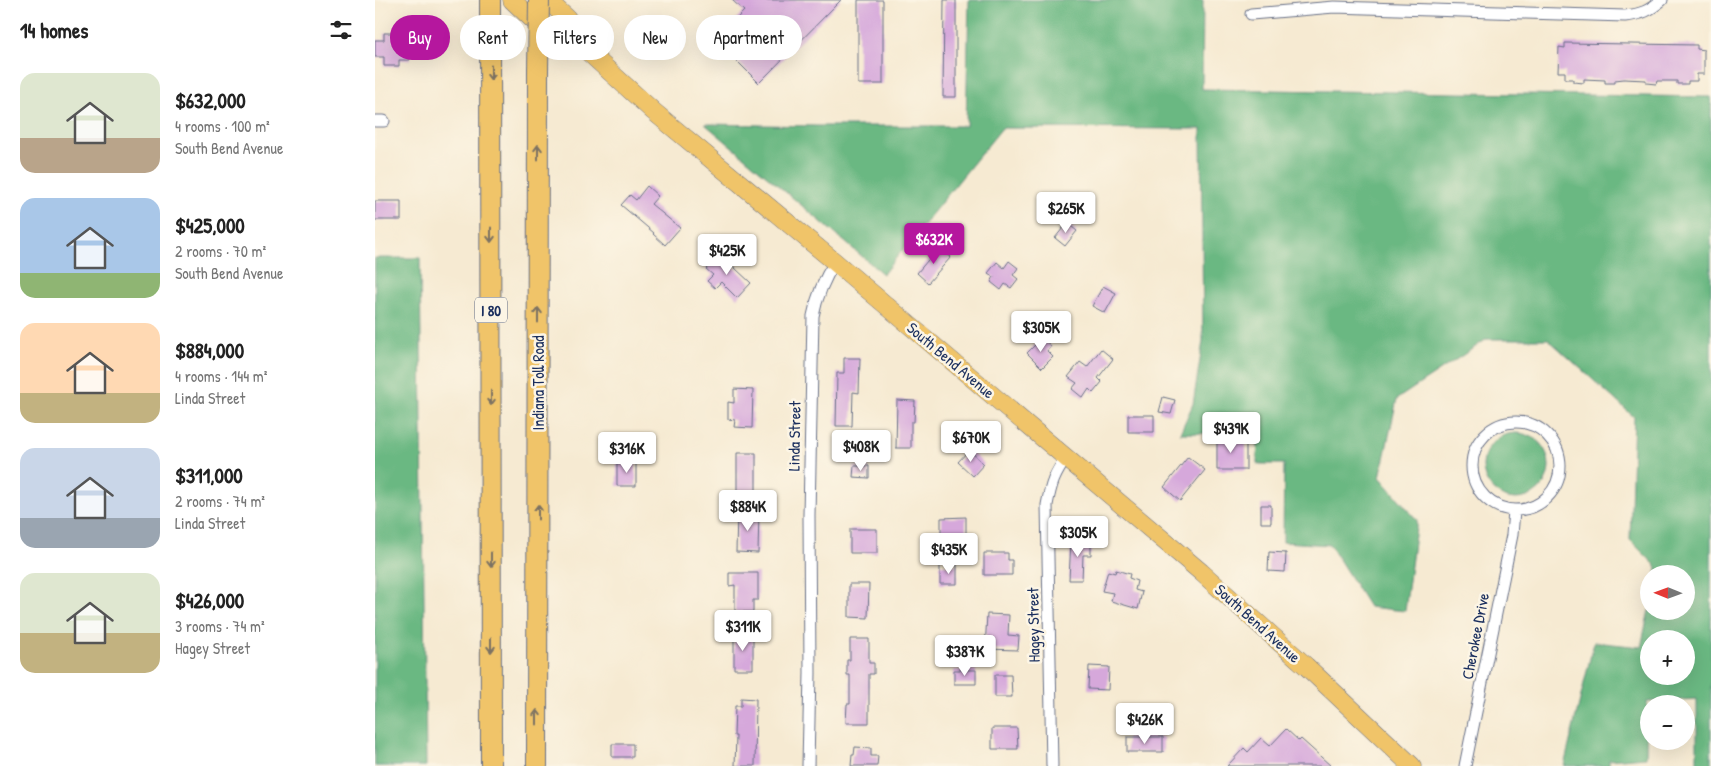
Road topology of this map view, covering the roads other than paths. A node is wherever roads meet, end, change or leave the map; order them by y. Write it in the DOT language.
graph roads {
  1 [pos="491,0"];
  2 [pos="512,0"];
  3 [pos="539,0"];
  4 [pos="547,0"];
  5 [pos="1662,0"];
  6 [pos="1251,14"];
  7 [pos="564,15"];
  8 [pos="536,23"];
  9 [pos="597,60"];
  10 [pos="835,262"];
  11 [pos="1067,458"];
  12 [pos="1514,511"];
  13 [pos="491,766"];
  14 [pos="537,766"];
  15 [pos="808,766"];
  16 [pos="1052,766"];
  17 [pos="1412,766"];
  18 [pos="1465,766"];
  1 -- 13 [label="highway, I 80, one-way"];
  2 -- 8 [label="main road"];
  14 -- 3 [label="highway, Indiana Toll Road, one-way, bridge"];
  4 -- 7 [label="main road, South Bend Avenue"];
  5 -- 6 [label="street"];
  9 -- 10 [label="main road, South Bend Avenue"];
  10 -- 11 [label="main road, South Bend Avenue"];
  10 -- 15 [label="street, Linda Street"];
  11 -- 16 [label="street, Hagey Street"];
  11 -- 17 [label="main road, South Bend Avenue"];
  12 -- 12 [label="street"];
  12 -- 18 [label="street, Cherokee Drive"];
}
